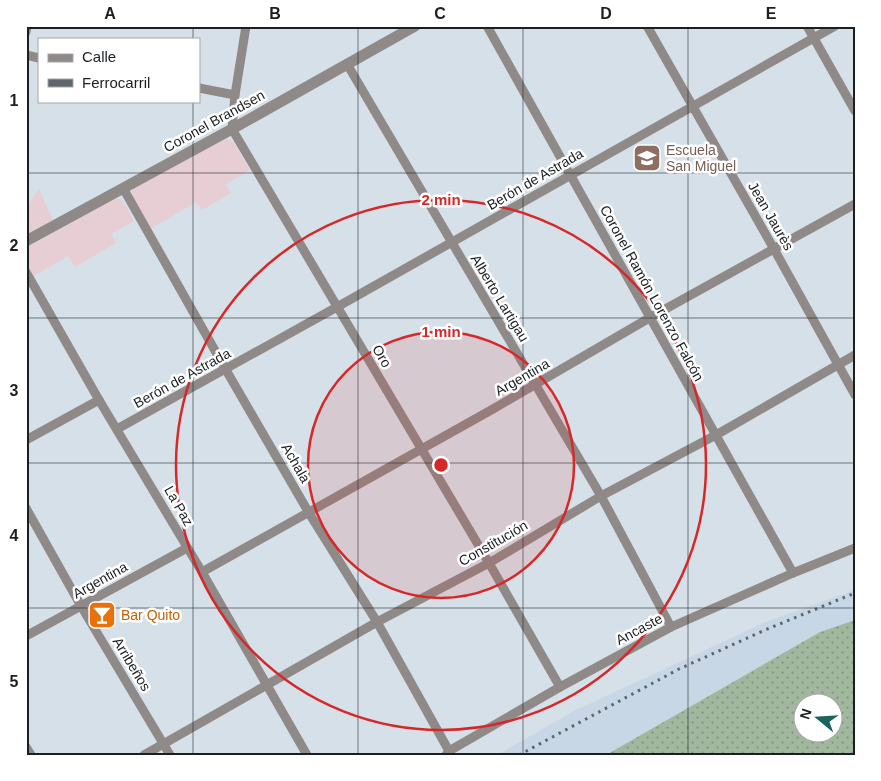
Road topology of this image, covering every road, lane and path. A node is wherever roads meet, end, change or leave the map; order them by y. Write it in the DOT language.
graph roads {
  1 [pos="27,26"];
  2 [pos="246,26"];
  3 [pos="415,26"];
  4 [pos="487,26"];
  5 [pos="648,26"];
  6 [pos="807,26"];
  7 [pos="836,26"];
  8 [pos="26,32"];
  9 [pos="813,38"];
  10 [pos="347,64"];
  11 [pos="200,88"];
  12 [pos="235,95"];
  13 [pos="693,106"];
  14 [pos="855,111"];
  15 [pos="232,129"];
  16 [pos="570,176"];
  17 [pos="123,188"];
  18 [pos="855,204"];
  19 [pos="26,240"];
  20 [pos="452,243"];
  21 [pos="774,248"];
  22 [pos="26,272"];
  23 [pos="337,308"];
  24 [pos="651,317"];
  25 [pos="855,355"];
  26 [pos="838,365"];
  27 [pos="226,370"];
  28 [pos="536,384"];
  29 [pos="855,395"];
  30 [pos="99,400"];
  31 [pos="117,429"];
  32 [pos="716,435"];
  33 [pos="26,440"];
  34 [pos="422,449"];
  35 [pos="601,496"];
  36 [pos="26,508"];
  37 [pos="309,513"];
  38 [pos="187,548"];
  39 [pos="855,548"];
  40 [pos="488,562"];
  41 [pos="202,572"];
  42 [pos="793,573"];
  43 [pos="81,606"];
  44 [pos="377,622"];
  45 [pos="672,627"];
  46 [pos="26,636"];
  47 [pos="266,685"];
  48 [pos="560,687"];
  49 [pos="163,744"];
  50 [pos="26,747"];
  51 [pos="447,753"];
  52 [pos="31,755"];
  53 [pos="144,755"];
  54 [pos="170,755"];
  55 [pos="307,755"];
  1 -- 8 [label="street"];
  2 -- 12 [label="street"];
  3 -- 10 [label="street, Coronel Brandsen"];
  4 -- 16 [label="street, Coronel Ramón Lorenzo Falcón"];
  5 -- 13 [label="street, Jean Jaurès"];
  6 -- 9 [label="street"];
  7 -- 9 [label="street, Berón de Astrada"];
  9 -- 13 [label="street, Berón de Astrada"];
  9 -- 14 [label="street"];
  10 -- 15 [label="street, Coronel Brandsen"];
  10 -- 20 [label="street, Alberto Lartigau"];
  11 -- 12 [label="street"];
  12 -- 15 [label="street"];
  13 -- 16 [label="street, Berón de Astrada"];
  13 -- 21 [label="street, Jean Jaurès"];
  15 -- 17 [label="street, Coronel Brandsen"];
  15 -- 23 [label="street, Oro"];
  16 -- 20 [label="street, Berón de Astrada"];
  16 -- 24 [label="street, Coronel Ramón Lorenzo Falcón"];
  17 -- 19 [label="street, Coronel Brandsen"];
  17 -- 27 [label="street, Achala"];
  18 -- 21 [label="street, Argentina"];
  20 -- 23 [label="street, Berón de Astrada"];
  20 -- 28 [label="street, Alberto Lartigau"];
  21 -- 24 [label="street, Argentina"];
  21 -- 26 [label="street, Jean Jaurès"];
  22 -- 30 [label="street, La Paz"];
  23 -- 27 [label="street, Berón de Astrada"];
  23 -- 34 [label="street, Oro"];
  24 -- 28 [label="street, Argentina"];
  24 -- 32 [label="street, Coronel Ramón Lorenzo Falcón"];
  25 -- 26 [label="street, Constitución"];
  26 -- 29 [label="street, Jean Jaurès"];
  26 -- 32 [label="street, Constitución"];
  27 -- 31 [label="street, Berón de Astrada"];
  27 -- 37 [label="street, Achala"];
  28 -- 34 [label="street, Argentina"];
  28 -- 35 [label="street, Alberto Lartigau"];
  30 -- 31 [label="street, La Paz"];
  30 -- 33 [label="street"];
  31 -- 38 [label="street, La Paz"];
  32 -- 35 [label="street, Constitución"];
  32 -- 42 [label="street, Coronel Ramón Lorenzo Falcón"];
  34 -- 37 [label="street, Argentina"];
  34 -- 40 [label="street, Oro"];
  35 -- 40 [label="street, Constitución"];
  35 -- 45 [label="street, Alberto Lartigau"];
  36 -- 43 [label="street, Arribeños"];
  37 -- 41 [label="street, Argentina"];
  37 -- 44 [label="street, Achala"];
  38 -- 41 [label="street, La Paz"];
  38 -- 43 [label="street, Argentina"];
  39 -- 42 [label="street, Ancaste"];
  40 -- 44 [label="street, Constitución"];
  40 -- 48 [label="street, Oro"];
  41 -- 47 [label="street, La Paz"];
  42 -- 45 [label="street, Ancaste"];
  43 -- 46 [label="street, Argentina"];
  43 -- 49 [label="street, Arribeños"];
  44 -- 47 [label="street, Constitución"];
  44 -- 51 [label="street, Achala"];
  45 -- 48 [label="street, Ancaste"];
  47 -- 49 [label="street, Constitución"];
  47 -- 55 [label="street, La Paz"];
  48 -- 51 [label="street, Ancaste"];
  49 -- 53 [label="street, Constitución"];
  49 -- 54 [label="street, Arribeños"];
  50 -- 52 [label="street"];
}
